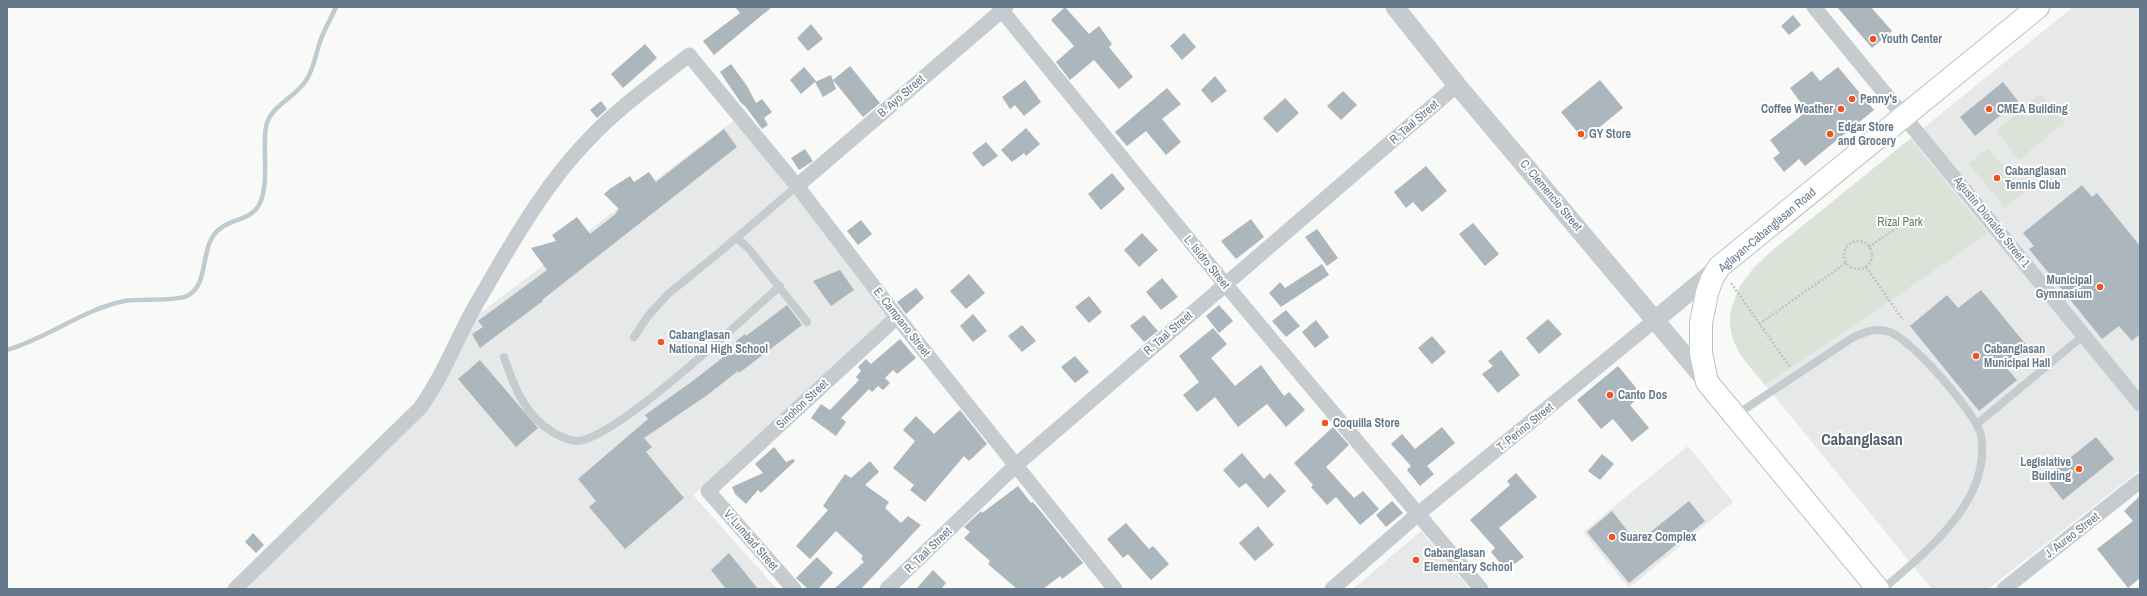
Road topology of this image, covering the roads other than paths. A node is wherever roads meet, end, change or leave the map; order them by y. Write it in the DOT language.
graph roads {
  1 [pos="1395,7"];
  2 [pos="1814,7"];
  3 [pos="2038,7"];
  4 [pos="1002,8"];
  5 [pos="1457,85"];
  6 [pos="1904,116"];
  7 [pos="796,186"];
  8 [pos="737,238"];
  9 [pos="1719,267"];
  10 [pos="1225,284"];
  11 [pos="780,286"];
  12 [pos="897,317"];
  13 [pos="1655,320"];
  14 [pos="807,322"];
  15 [pos="2084,335"];
  16 [pos="634,337"];
  17 [pos="504,357"];
  18 [pos="1707,382"];
  19 [pos="2140,404"];
  20 [pos="1735,416"];
  21 [pos="1977,424"];
  22 [pos="1016,465"];
  23 [pos="2140,481"];
  24 [pos="708,491"];
  25 [pos="1418,514"];
  26 [pos="235,589"];
  27 [pos="794,589"];
  28 [pos="887,589"];
  29 [pos="1115,589"];
  30 [pos="1332,589"];
  31 [pos="1481,589"];
  32 [pos="1878,589"];
  33 [pos="1883,589"];
  34 [pos="2004,589"];
  1 -- 5 [label="street, C. Clemencio Street"];
  2 -- 6 [label="street, Agustin Dionaldo Street 1"];
  3 -- 6 [label="main road, Aglayan-Cabanglasan Road"];
  4 -- 7 [label="street, B. Ayo Street"];
  4 -- 10 [label="street, L. Isidro Street"];
  5 -- 10 [label="street, R. Taal Street"];
  5 -- 13 [label="street, C. Clemencio Street"];
  6 -- 9 [label="main road, Aglayan-Cabanglasan Road"];
  6 -- 15 [label="street, Agustin Dionaldo Street 1"];
  7 -- 8 [label="lane"];
  7 -- 12 [label="street, E. Campano Street"];
  7 -- 26 [label="street, E. Campano Street"];
  8 -- 11 [label="lane"];
  8 -- 16 [label="lane"];
  9 -- 13 [label="street, T. Perino Street"];
  9 -- 18 [label="main road, Aglayan-Cabanglasan Road"];
  10 -- 22 [label="street, R. Taal Street"];
  10 -- 25 [label="street, L. Isidro Street"];
  11 -- 14 [label="lane"];
  11 -- 17 [label="lane"];
  12 -- 22 [label="street, E. Campano Street"];
  12 -- 24 [label="street, Sinohon Street"];
  13 -- 18 [label="street, C. Clemencio Street"];
  13 -- 25 [label="street, T. Perino Street"];
  15 -- 19 [label="street, Agustin Dionaldo Street 1"];
  15 -- 21 [label="lane"];
  18 -- 20 [label="main road, Aglayan-Cabanglasan Road"];
  20 -- 21 [label="lane"];
  20 -- 32 [label="main road, Aglayan-Cabanglasan Road"];
  21 -- 33 [label="lane"];
  22 -- 28 [label="street, R. Taal Street"];
  22 -- 29 [label="street, E. Campano Street"];
  23 -- 34 [label="street, J. Aureo Street"];
  24 -- 27 [label="street, V. Lumbad Street"];
  25 -- 30 [label="street, T. Perino Street"];
  25 -- 31 [label="street, L. Isidro Street"];
}
